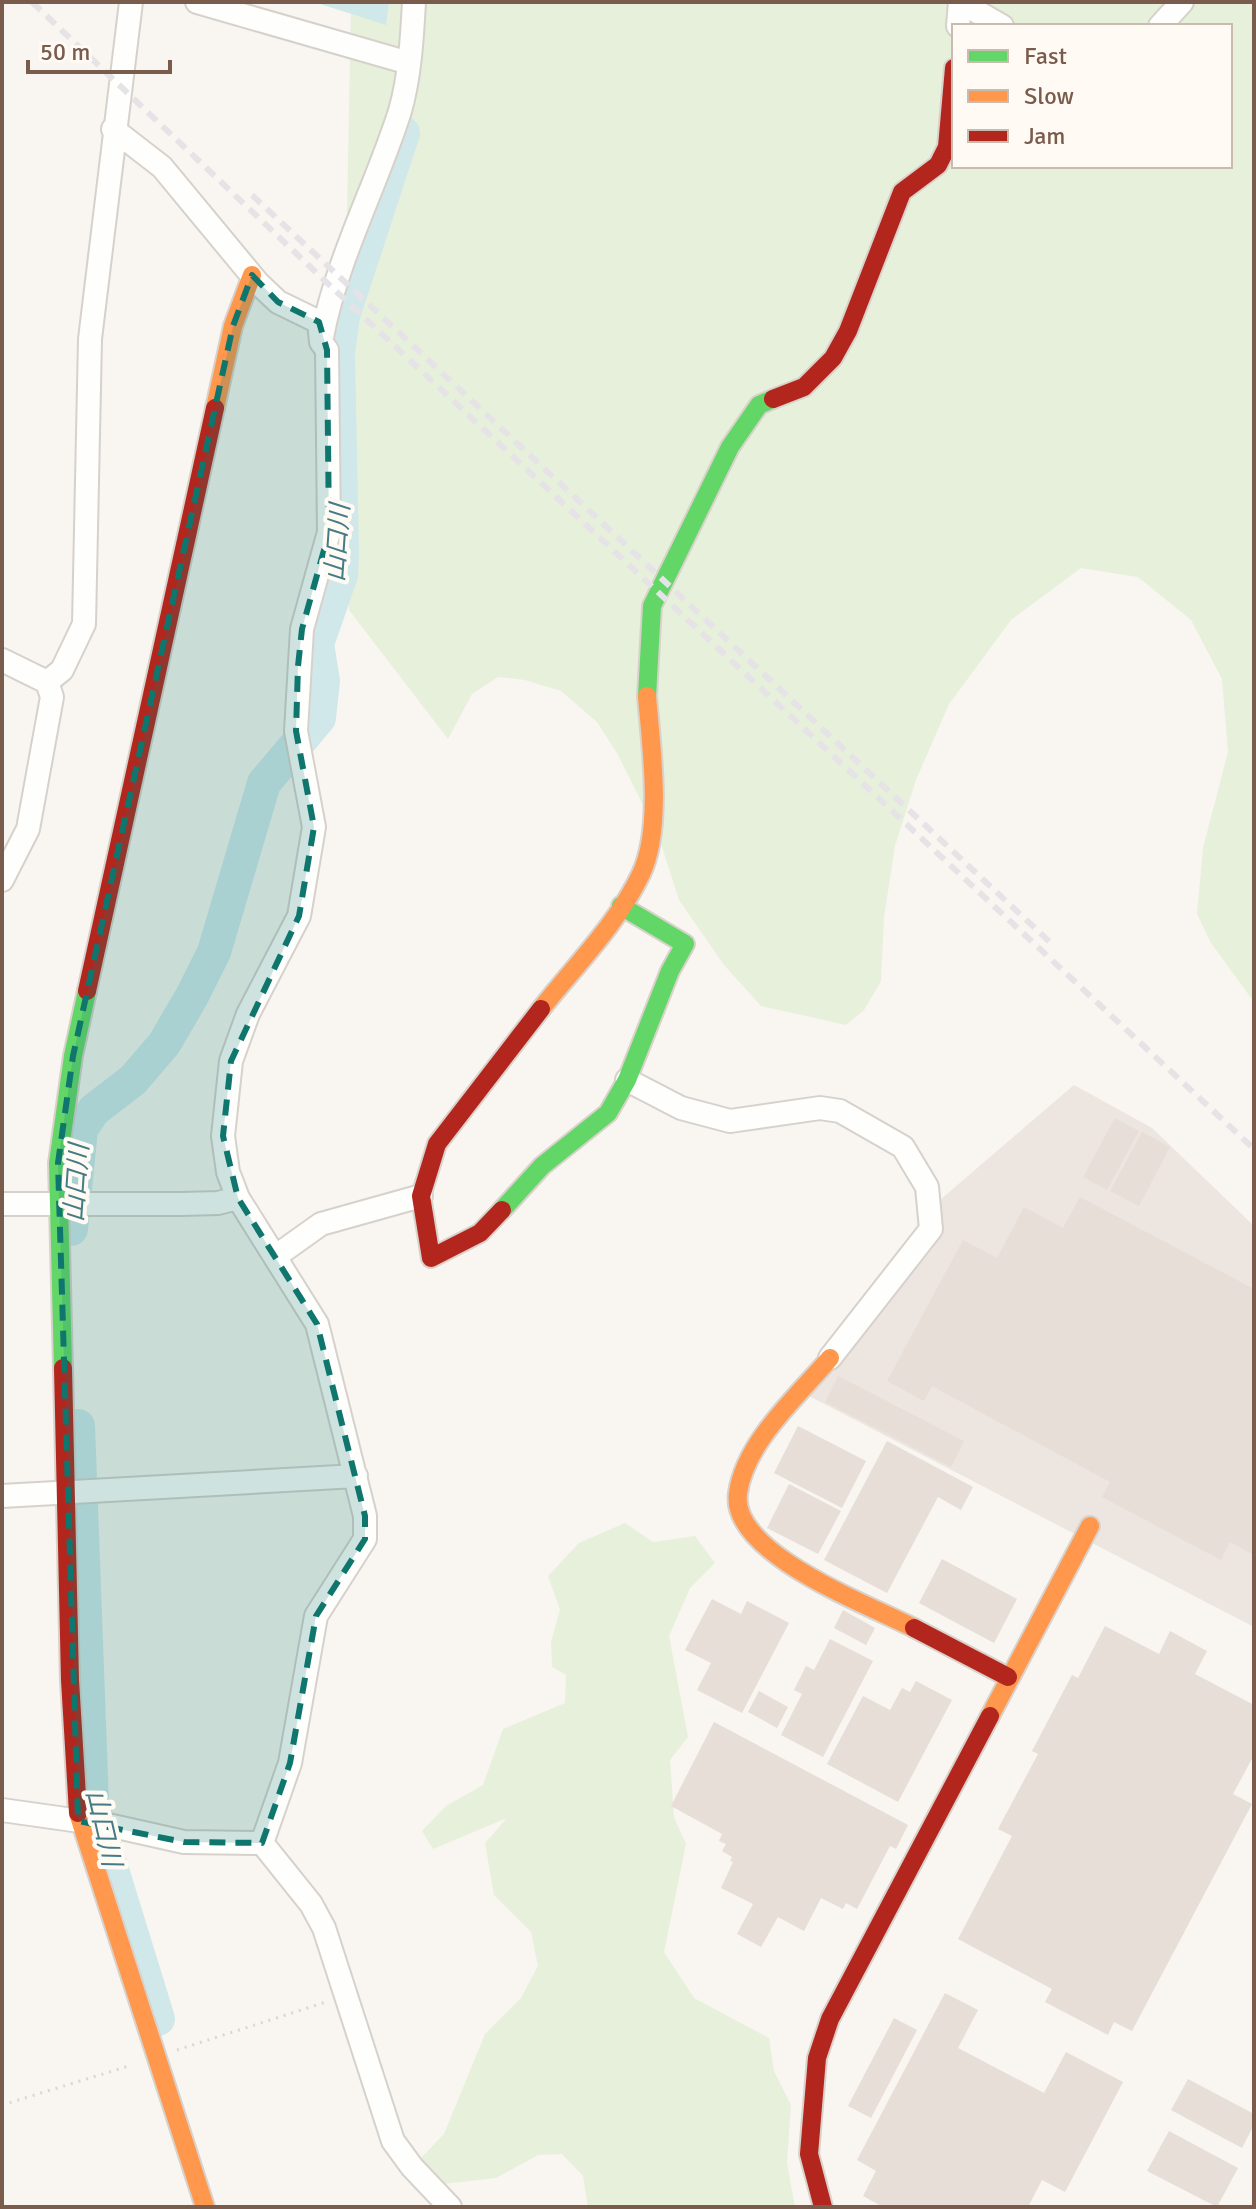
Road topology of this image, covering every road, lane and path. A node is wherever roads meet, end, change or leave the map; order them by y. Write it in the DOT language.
graph roads {
  1 [pos="131,2"];
  2 [pos="197,2"];
  3 [pos="414,2"];
  4 [pos="960,2"];
  5 [pos="1182,2"];
  6 [pos="958,24"];
  7 [pos="998,24"];
  8 [pos="1162,24"];
  9 [pos="409,63"];
  10 [pos="952,91"];
  11 [pos="113,129"];
  12 [pos="252,275"];
  13 [pos="321,342"];
  14 [pos="2,660"];
  15 [pos="47,682"];
  16 [pos="2,880"];
  17 [pos="621,906"];
  18 [pos="627,1080"];
  19 [pos="421,1196"];
  20 [pos="238,1198"];
  21 [pos="59,1203"];
  22 [pos="2,1204"];
  23 [pos="276,1256"];
  24 [pos="830,1358"];
  25 [pos="356,1476"];
  26 [pos="65,1491"];
  27 [pos="2,1496"];
  28 [pos="1090,1526"];
  29 [pos="1008,1677"];
  30 [pos="2,1810"];
  31 [pos="78,1821"];
  32 [pos="262,1843"];
  33 [pos="345,1995"];
  34 [pos="181,2049"];
  35 [pos="155,2058"];
  36 [pos="2,2105"];
  37 [pos="205,2207"];
  38 [pos="450,2207"];
  39 [pos="823,2207"];
  1 -- 11 [label="street"];
  2 -- 9 [label="street"];
  3 -- 9 [label="street"];
  4 -- 6 [label="street"];
  4 -- 7 [label="street"];
  5 -- 8 [label="street"];
  9 -- 13 [label="street"];
  10 -- 17 [label="street"];
  11 -- 12 [label="street"];
  11 -- 15 [label="street"];
  12 -- 13 [label="street"];
  12 -- 21 [label="street"];
  13 -- 20 [label="street"];
  14 -- 15 [label="street"];
  15 -- 16 [label="street"];
  17 -- 18 [label="street"];
  17 -- 19 [label="street"];
  18 -- 19 [label="street"];
  18 -- 24 [label="street"];
  19 -- 23 [label="street"];
  20 -- 21 [label="street"];
  20 -- 23 [label="street"];
  21 -- 22 [label="street"];
  21 -- 26 [label="street"];
  23 -- 25 [label="street"];
  24 -- 29 [label="street"];
  25 -- 26 [label="street"];
  25 -- 32 [label="street"];
  26 -- 27 [label="street"];
  26 -- 31 [label="street"];
  28 -- 29 [label="street"];
  29 -- 39 [label="street"];
  30 -- 31 [label="street"];
  31 -- 32 [label="street"];
  31 -- 35 [label="street"];
  32 -- 33 [label="street"];
  33 -- 34 [label="path"];
  33 -- 38 [label="street"];
  35 -- 36 [label="path"];
  35 -- 37 [label="street"];
}
